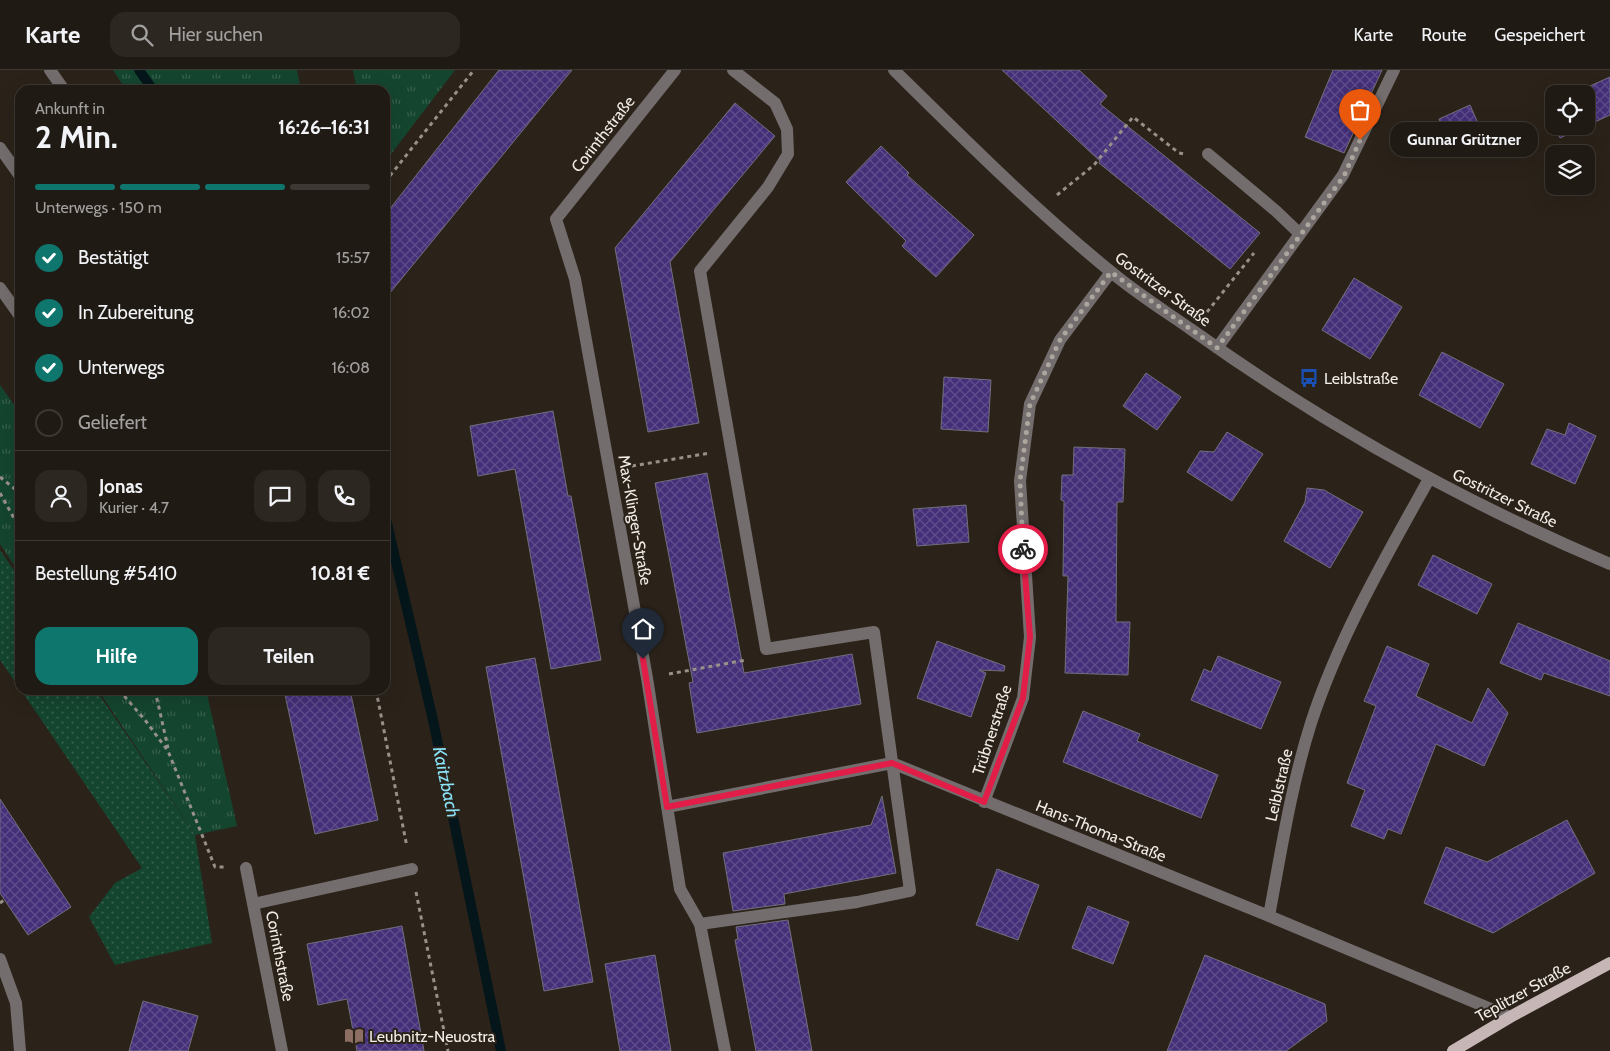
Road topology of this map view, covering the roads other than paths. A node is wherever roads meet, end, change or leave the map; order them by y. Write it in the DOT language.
graph roads {
  1 [pos="50,70"];
  2 [pos="675,70"];
  3 [pos="733,70"];
  4 [pos="894,70"];
  5 [pos="1394,70"];
  6 [pos="60,85"];
  7 [pos="0,148"];
  8 [pos="1208,154"];
  9 [pos="15,169"];
  10 [pos="556,219"];
  11 [pos="1300,234"];
  12 [pos="1111,272"];
  13 [pos="0,288"];
  14 [pos="15,309"];
  15 [pos="1217,348"];
  16 [pos="1429,479"];
  17 [pos="1610,564"];
  18 [pos="892,763"];
  19 [pos="984,802"];
  20 [pos="667,807"];
  21 [pos="246,868"];
  22 [pos="412,869"];
  23 [pos="253,904"];
  24 [pos="1269,916"];
  25 [pos="700,924"];
  26 [pos="0,958"];
  27 [pos="1610,964"];
  28 [pos="1510,1017"];
  29 [pos="20,1051"];
  30 [pos="282,1051"];
  31 [pos="726,1051"];
  32 [pos="1453,1051"];
  1 -- 6 [label="street"];
  2 -- 10 [label="street, Corinthstraße"];
  3 -- 18 [label="street"];
  4 -- 12 [label="street, Gostritzer Straße"];
  5 -- 11 [label="street"];
  7 -- 9 [label="street"];
  8 -- 11 [label="street"];
  10 -- 20 [label="street, Max-Klinger-Straße"];
  11 -- 15 [label="street"];
  12 -- 15 [label="street, Gostritzer Straße"];
  12 -- 19 [label="street, Trübnerstraße"];
  13 -- 14 [label="street"];
  15 -- 16 [label="street, Gostritzer Straße"];
  16 -- 17 [label="street, Gostritzer Straße"];
  16 -- 24 [label="street, Leiblstraße"];
  18 -- 19 [label="street, Hans-Thoma-Straße"];
  18 -- 20 [label="street"];
  18 -- 25 [label="street"];
  19 -- 24 [label="street, Hans-Thoma-Straße"];
  20 -- 25 [label="street, Max-Klinger-Straße"];
  21 -- 23 [label="street, Corinthstraße"];
  22 -- 23 [label="street"];
  23 -- 30 [label="street, Corinthstraße"];
  24 -- 28 [label="street, Hans-Thoma-Straße"];
  25 -- 31 [label="street"];
  26 -- 29 [label="street"];
  27 -- 28 [label="main road, Teplitzer Straße"];
  28 -- 32 [label="main road, Teplitzer Straße"];
}
